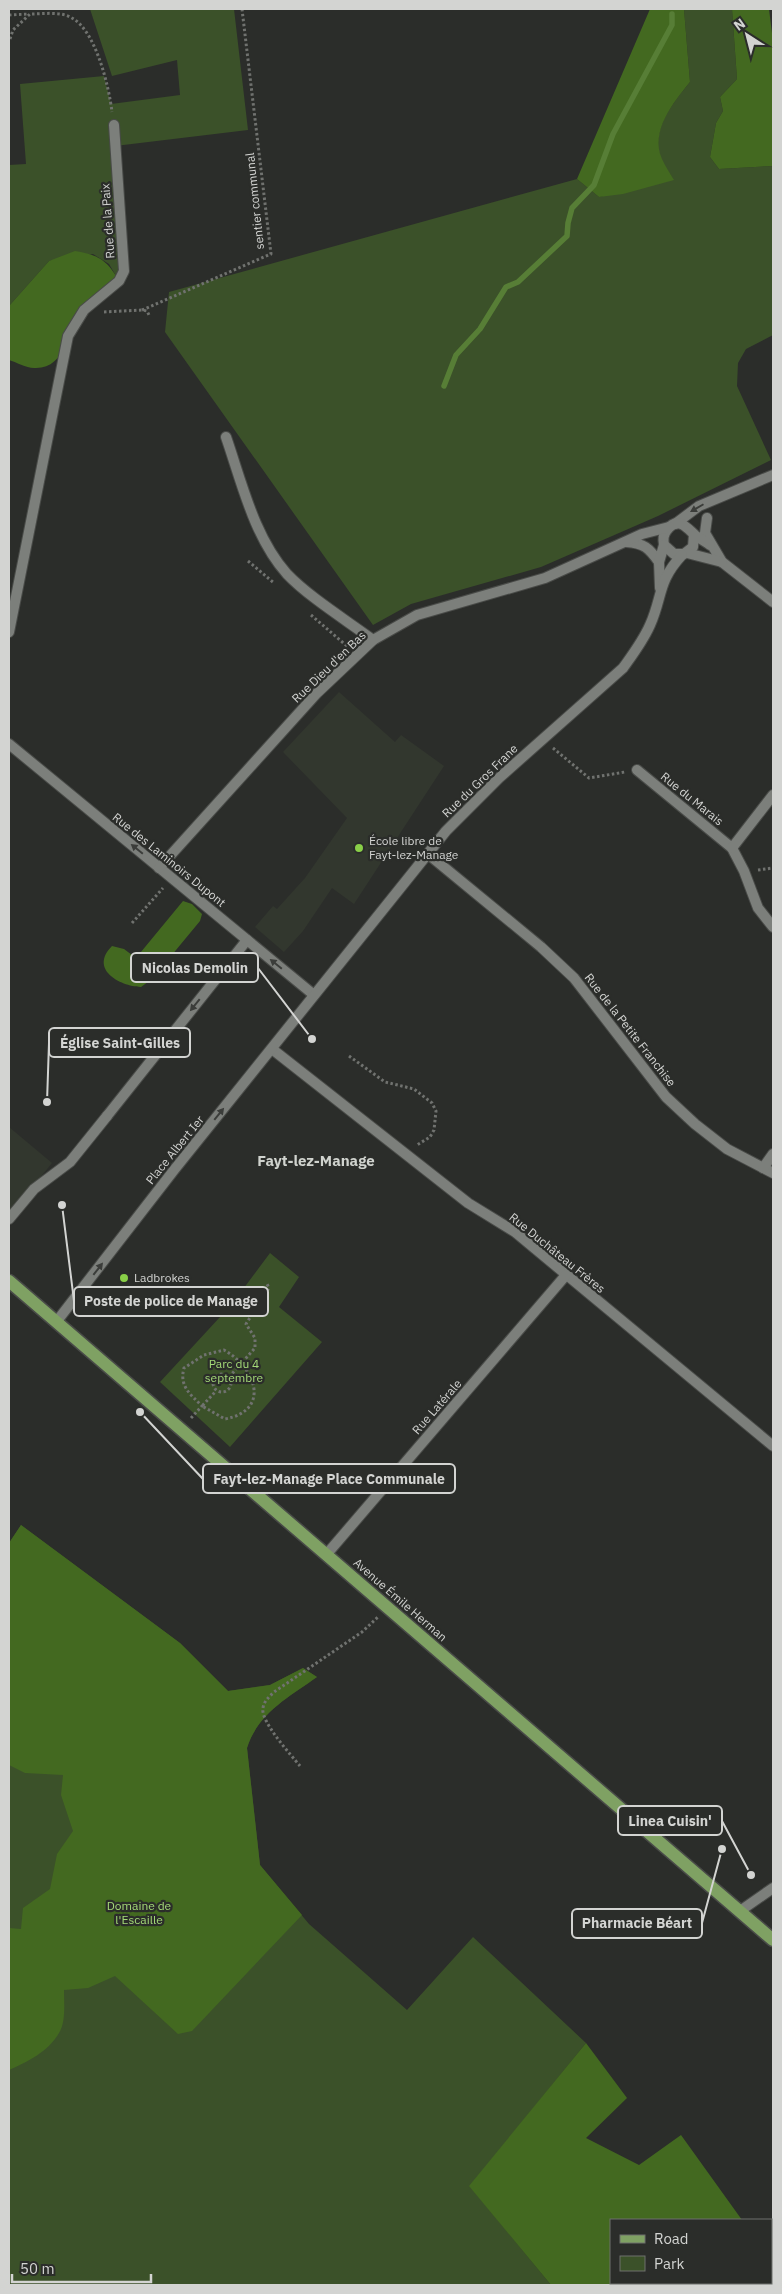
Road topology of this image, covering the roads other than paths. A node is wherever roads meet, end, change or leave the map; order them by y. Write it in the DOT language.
graph roads {
  1 [pos="114,125"];
  2 [pos="226,437"];
  3 [pos="773,475"];
  4 [pos="722,497"];
  5 [pos="706,518"];
  6 [pos="672,526"];
  7 [pos="694,533"];
  8 [pos="625,542"];
  9 [pos="664,545"];
  10 [pos="710,545"];
  11 [pos="684,554"];
  12 [pos="658,562"];
  13 [pos="722,562"];
  14 [pos="660,590"];
  15 [pos="773,602"];
  16 [pos="9,632"];
  17 [pos="372,640"];
  18 [pos="9,744"];
  19 [pos="637,770"];
  20 [pos="773,794"];
  21 [pos="732,848"];
  22 [pos="428,854"];
  23 [pos="159,868"];
  24 [pos="773,927"];
  25 [pos="247,940"];
  26 [pos="314,995"];
  27 [pos="272,1049"];
  28 [pos="773,1154"];
  29 [pos="763,1168"];
  30 [pos="773,1173"];
  31 [pos="9,1219"];
  32 [pos="566,1275"];
  33 [pos="9,1280"];
  34 [pos="57,1321"];
  35 [pos="773,1446"];
  36 [pos="326,1555"];
  37 [pos="773,1888"];
  38 [pos="740,1911"];
  39 [pos="773,1940"];
  1 -- 16 [label="street, Rue de la Paix"];
  2 -- 17 [label="street"];
  3 -- 4 [label="street"];
  4 -- 5 [label="street"];
  4 -- 6 [label="street, one-way"];
  5 -- 7 [label="street"];
  5 -- 10 [label="street"];
  6 -- 7 [label="street"];
  6 -- 8 [label="street"];
  6 -- 9 [label="street"];
  7 -- 10 [label="street"];
  7 -- 11 [label="street"];
  8 -- 12 [label="street"];
  8 -- 17 [label="street, Rue Dieu d'en Bas"];
  9 -- 11 [label="street"];
  9 -- 12 [label="street, Rue du Gros Frane"];
  10 -- 13 [label="street"];
  11 -- 13 [label="street"];
  11 -- 14 [label="street, Rue du Gros Frane"];
  12 -- 14 [label="street, Rue du Gros Frane"];
  13 -- 15 [label="street"];
  14 -- 22 [label="street, Rue du Gros Frane"];
  17 -- 23 [label="street, Rue Dieu d'en Bas"];
  23 -- 18 [label="street, Rue des Laminoirs Dupont, one-way"];
  19 -- 21 [label="street, Rue du Marais"];
  20 -- 21 [label="street"];
  21 -- 24 [label="street"];
  22 -- 26 [label="street, Rue du Gros Frane"];
  22 -- 29 [label="street, Rue de la Petite Franchise"];
  23 -- 25 [label="street, Rue des Laminoirs Dupont"];
  26 -- 25 [label="street, Rue des Laminoirs Dupont, one-way"];
  25 -- 31 [label="street, one-way"];
  26 -- 27 [label="street, Place Albert Ier"];
  27 -- 32 [label="street, Rue Duchâteau Frères"];
  34 -- 27 [label="street, Place Albert Ier, one-way"];
  28 -- 29 [label="street"];
  29 -- 30 [label="street, Rue de la Petite Franchise"];
  32 -- 35 [label="street, Rue Duchâteau Frères"];
  32 -- 36 [label="street, Rue Latérale"];
  33 -- 34 [label="main road, Avenue Émile Herman"];
  34 -- 36 [label="main road, Avenue Émile Herman"];
  36 -- 38 [label="main road, Avenue Émile Herman"];
  37 -- 38 [label="street"];
  38 -- 39 [label="main road, Avenue Émile Herman"];
}
